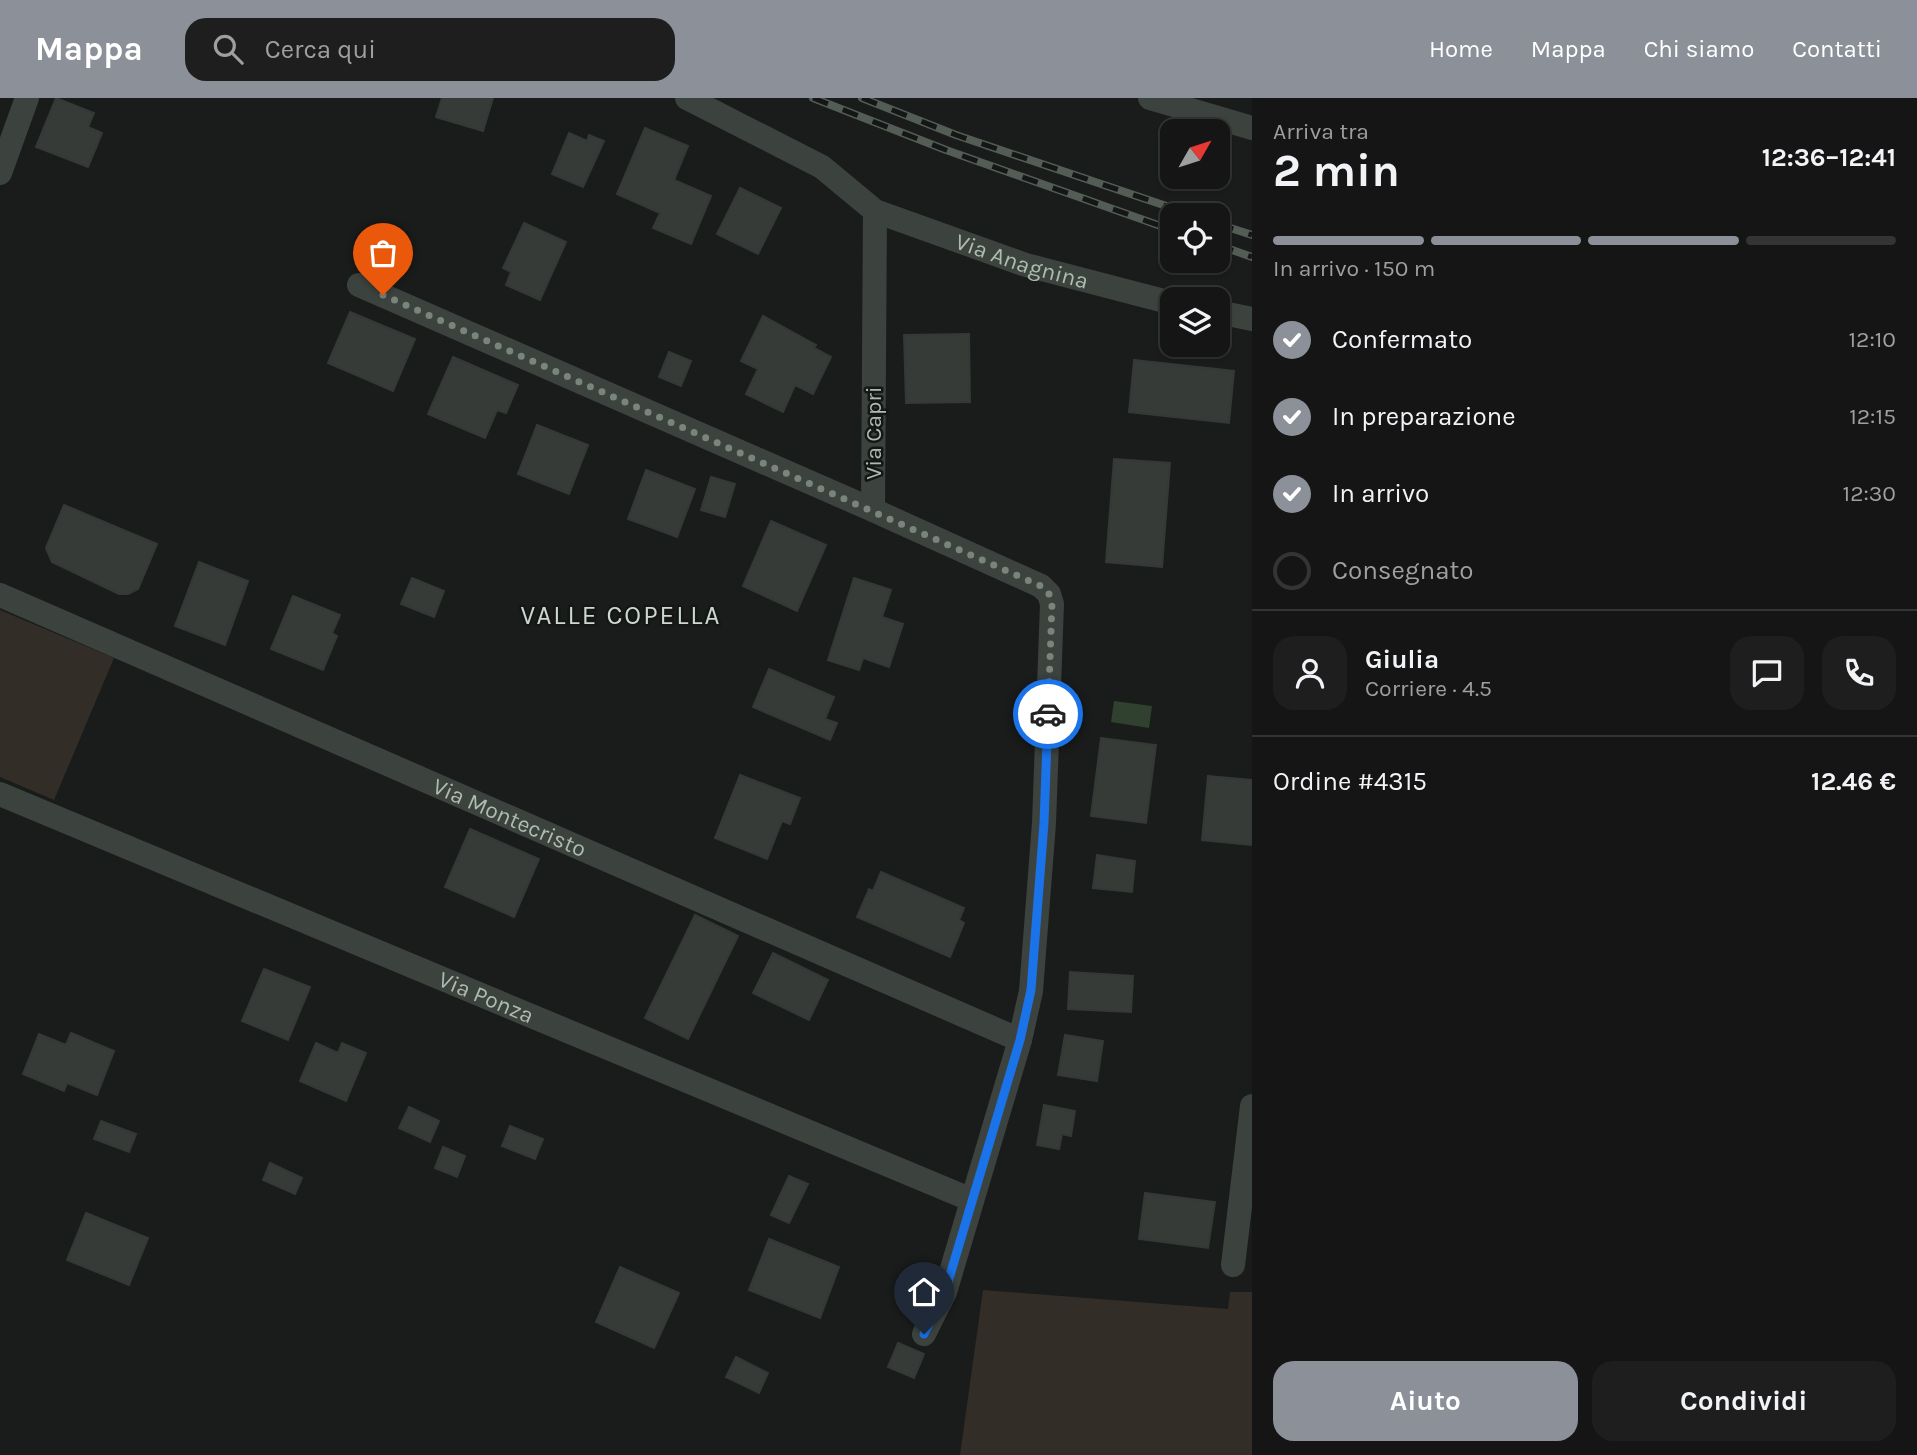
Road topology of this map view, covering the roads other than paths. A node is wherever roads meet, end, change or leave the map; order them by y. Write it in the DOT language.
graph roads {
  1 [pos="27,98"];
  2 [pos="687,98"];
  3 [pos="1150,98"];
  4 [pos="1252,128"];
  5 [pos="0,173"];
  6 [pos="874,211"];
  7 [pos="359,285"];
  8 [pos="1160,300"];
  9 [pos="1230,314"];
  10 [pos="1252,319"];
  11 [pos="873,510"];
  12 [pos="0,595"];
  13 [pos="0,794"];
  14 [pos="1020,1040"];
  15 [pos="1252,1105"];
  16 [pos="972,1200"];
  17 [pos="1233,1265"];
  18 [pos="924,1334"];
  1 -- 5 [label="street"];
  2 -- 6 [label="street"];
  3 -- 4 [label="street"];
  6 -- 8 [label="street, Via Anagnina"];
  6 -- 11 [label="street, Via Capri"];
  7 -- 11 [label="street"];
  9 -- 10 [label="street"];
  11 -- 14 [label="street, Via Capri"];
  12 -- 14 [label="street, Via Montecristo"];
  13 -- 16 [label="street, Via Ponza"];
  14 -- 16 [label="street, Via Capri"];
  15 -- 17 [label="street"];
  16 -- 18 [label="street, Via Capri"];
}
